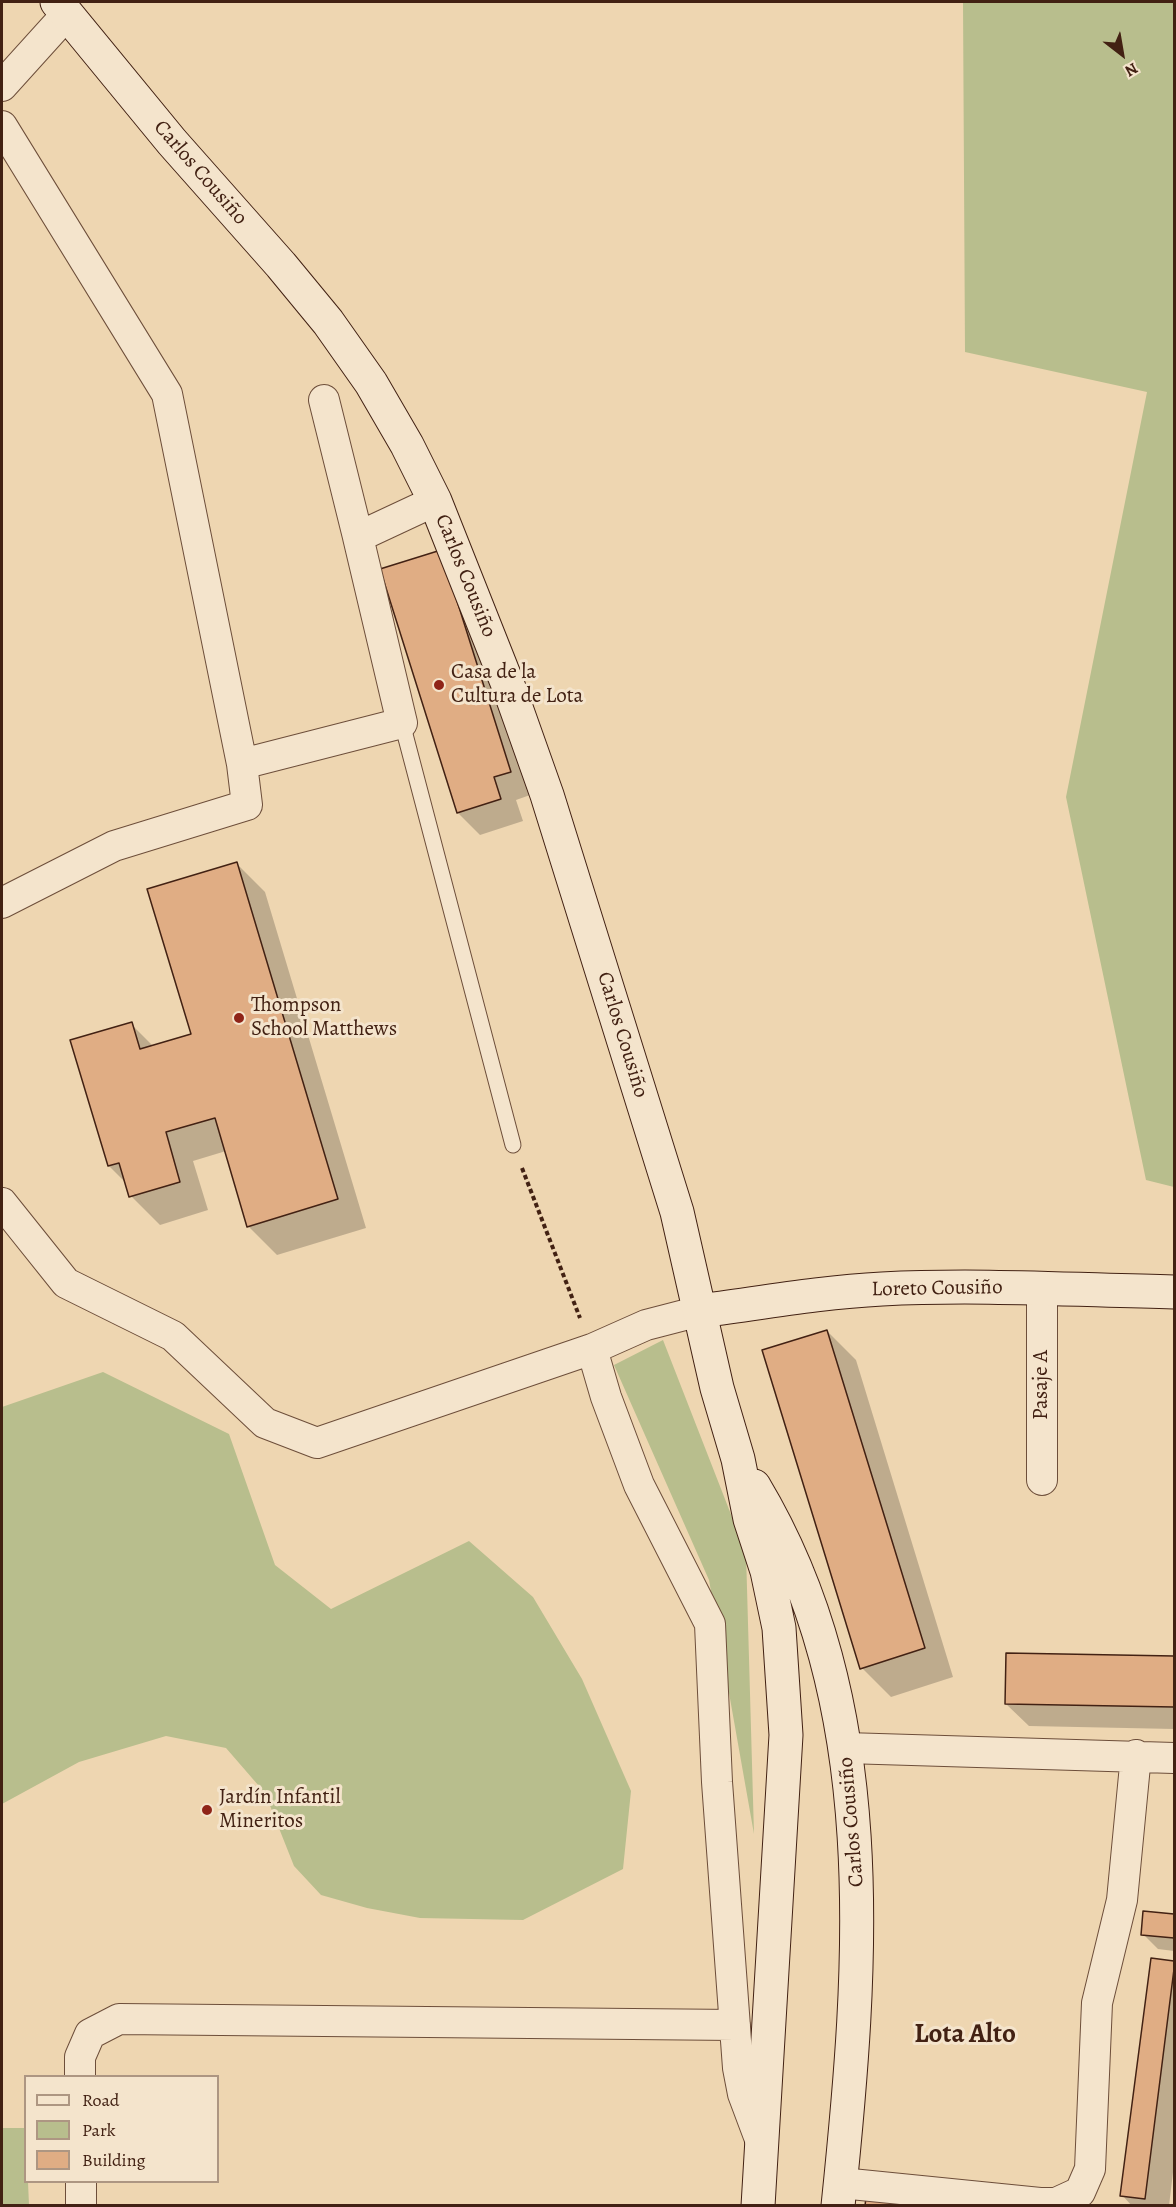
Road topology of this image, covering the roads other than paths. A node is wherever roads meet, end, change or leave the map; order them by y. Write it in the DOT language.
graph roads {
  1 [pos="62,8"];
  2 [pos="2,86"];
  3 [pos="2,126"];
  4 [pos="324,400"];
  5 [pos="435,501"];
  6 [pos="358,537"];
  7 [pos="402,723"];
  8 [pos="242,764"];
  9 [pos="2,903"];
  10 [pos="513,1145"];
  11 [pos="2,1203"];
  12 [pos="1042,1290"];
  13 [pos="1174,1292"];
  14 [pos="700,1311"];
  15 [pos="592,1349"];
  16 [pos="738,1459"];
  17 [pos="1042,1480"];
  18 [pos="846,1748"];
  19 [pos="1136,1755"];
  20 [pos="1174,1758"];
  21 [pos="735,2025"];
  22 [pos="80,2075"];
  23 [pos="761,2142"];
  24 [pos="81,2183"];
  25 [pos="840,2194"];
  26 [pos="1040,2204"];
  27 [pos="81,2205"];
  28 [pos="758,2205"];
  1 -- 2 [label="street"];
  1 -- 5 [label="main road, Carlos Cousiño"];
  3 -- 8 [label="street"];
  4 -- 6 [label="street"];
  5 -- 6 [label="street"];
  5 -- 14 [label="main road, Carlos Cousiño"];
  6 -- 7 [label="street"];
  7 -- 8 [label="street"];
  7 -- 10 [label="lane"];
  8 -- 9 [label="street"];
  11 -- 15 [label="street"];
  12 -- 13 [label="main road, Loreto Cousiño"];
  12 -- 14 [label="main road, Loreto Cousiño"];
  12 -- 17 [label="street, Pasaje A"];
  14 -- 15 [label="street"];
  14 -- 16 [label="main road, Carlos Cousiño"];
  15 -- 21 [label="street"];
  16 -- 18 [label="main road, Carlos Cousiño"];
  16 -- 23 [label="main road, Carlos Cousiño"];
  18 -- 19 [label="street"];
  18 -- 25 [label="main road, Carlos Cousiño"];
  19 -- 20 [label="street"];
  19 -- 26 [label="street"];
  21 -- 22 [label="street"];
  21 -- 23 [label="street"];
  23 -- 28 [label="main road, Carlos Cousiño"];
  24 -- 27 [label="street"];
  25 -- 26 [label="street"];
}
